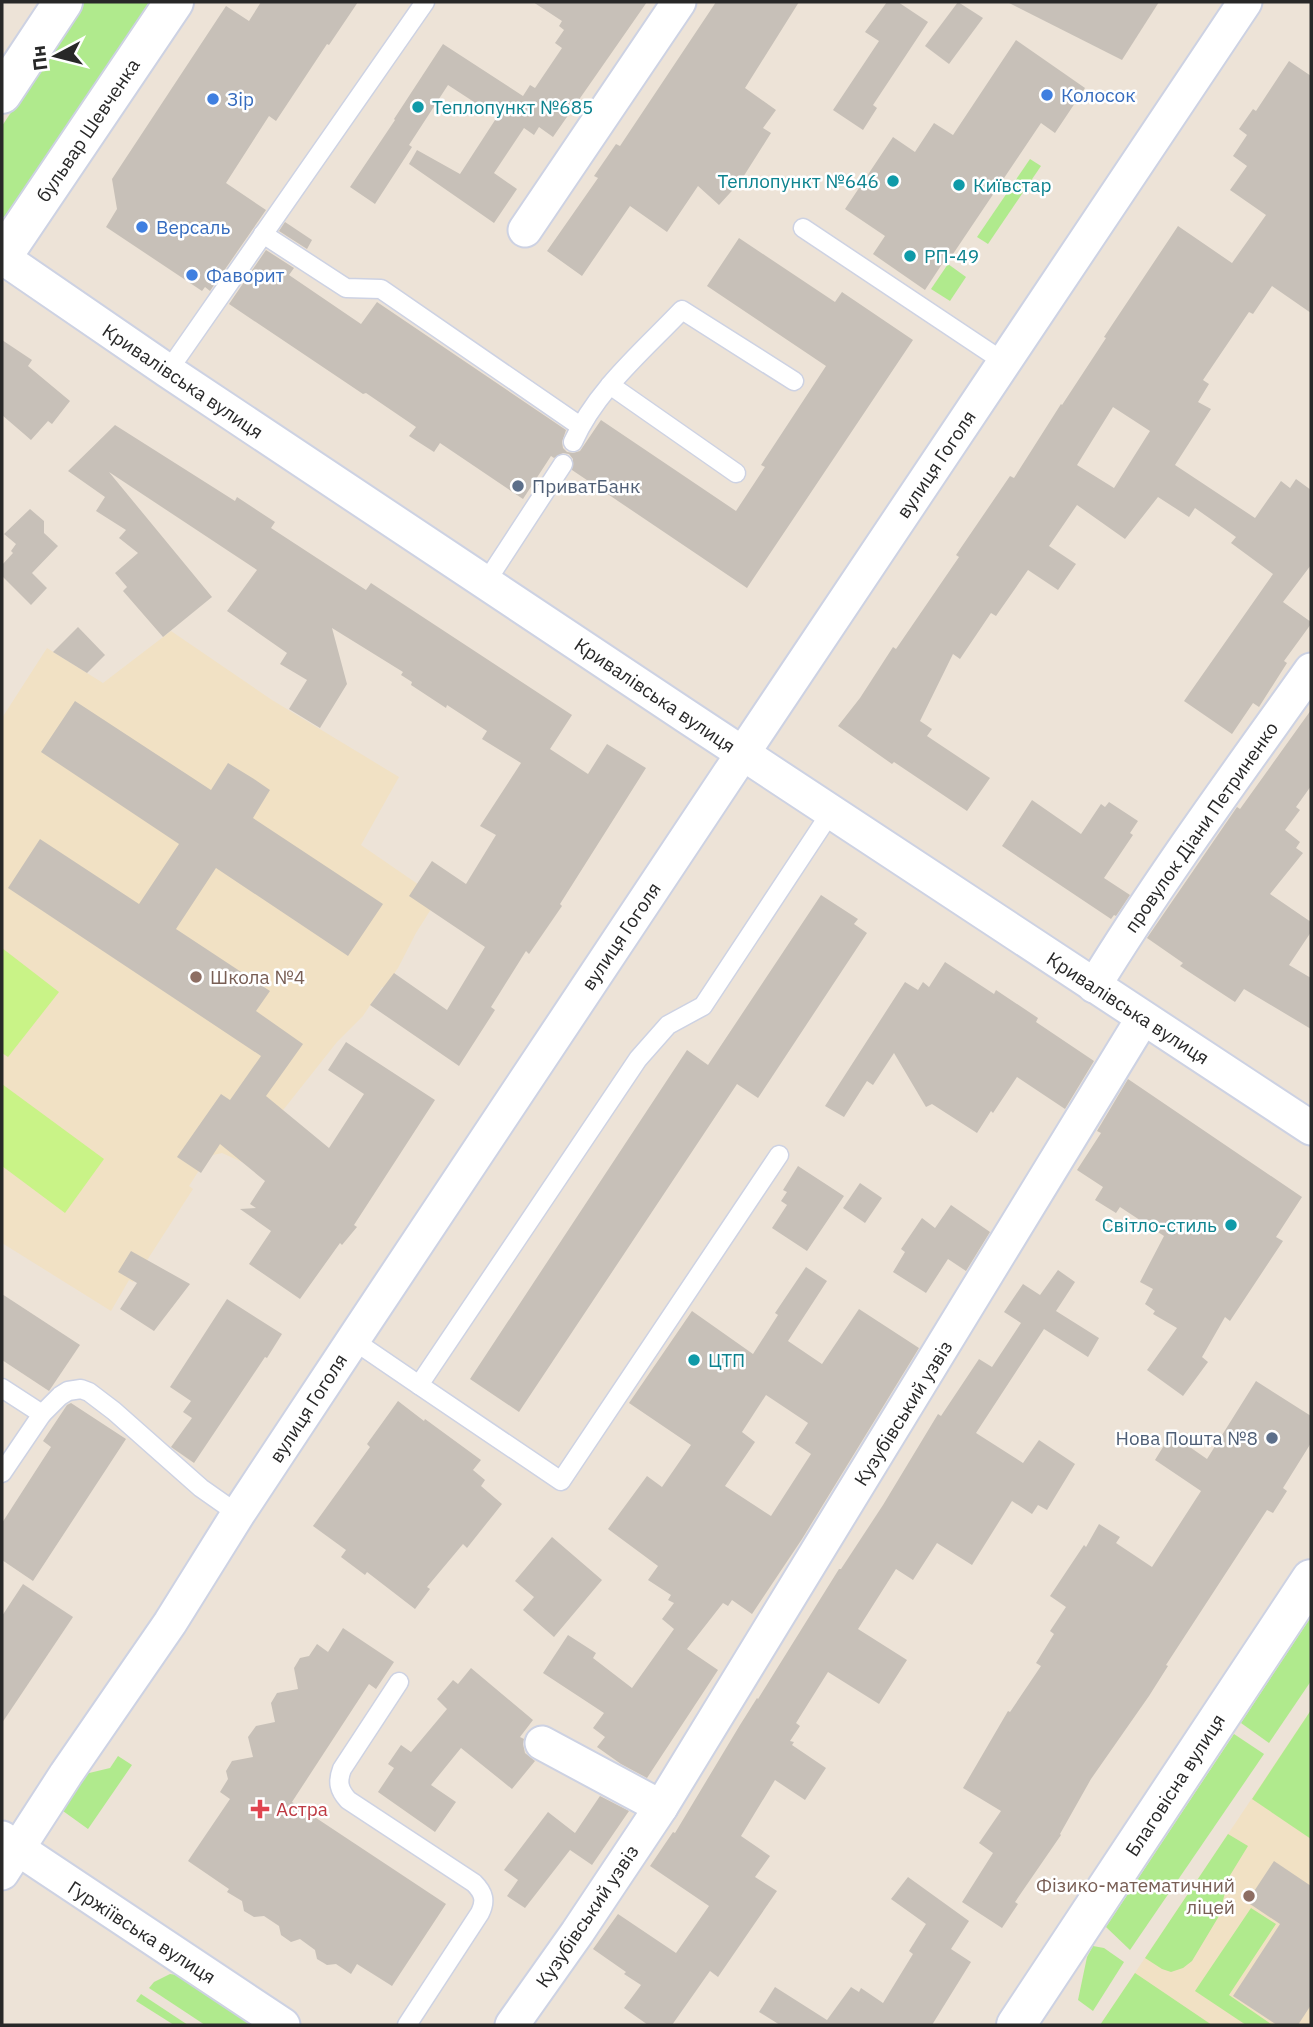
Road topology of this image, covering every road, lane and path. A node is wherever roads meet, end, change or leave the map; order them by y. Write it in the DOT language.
graph roads {
  1 [pos="63,2"];
  2 [pos="174,2"];
  3 [pos="425,2"];
  4 [pos="679,2"];
  5 [pos="1245,2"];
  6 [pos="2,94"];
  7 [pos="803,228"];
  8 [pos="525,230"];
  9 [pos="263,234"];
  10 [pos="2,257"];
  11 [pos="1004,362"];
  12 [pos="168,371"];
  13 [pos="794,381"];
  14 [pos="610,386"];
  15 [pos="563,464"];
  16 [pos="736,473"];
  17 [pos="486,582"];
  18 [pos="1311,670"];
  19 [pos="742,753"];
  20 [pos="831,812"];
  21 [pos="1094,986"];
  22 [pos="1143,1018"];
  23 [pos="1311,1128"];
  24 [pos="779,1155"];
  25 [pos="352,1340"];
  26 [pos="419,1385"];
  27 [pos="2,1388"];
  28 [pos="42,1415"];
  29 [pos="2,1473"];
  30 [pos="238,1514"];
  31 [pos="1311,1579"];
  32 [pos="399,1682"];
  33 [pos="541,1743"];
  34 [pos="661,1807"];
  35 [pos="7,1853"];
  36 [pos="283,2025"];
  37 [pos="407,2025"];
  38 [pos="512,2025"];
  39 [pos="1016,2025"];
  1 -- 6 [label="main road"];
  2 -- 10 [label="main road, бульвар Шевченка"];
  3 -- 9 [label="lane"];
  4 -- 8 [label="street"];
  5 -- 11 [label="street, вулиця Гоголя"];
  7 -- 11 [label="lane"];
  9 -- 12 [label="lane"];
  9 -- 14 [label="lane"];
  10 -- 12 [label="street, Кривалівська вулиця"];
  11 -- 19 [label="street, вулиця Гоголя"];
  12 -- 17 [label="street, Кривалівська вулиця"];
  13 -- 14 [label="lane"];
  14 -- 16 [label="lane"];
  15 -- 17 [label="lane"];
  17 -- 19 [label="street, Кривалівська вулиця"];
  18 -- 21 [label="street, провулок Діани Петриненко"];
  19 -- 20 [label="street, Кривалівська вулиця"];
  19 -- 25 [label="street, вулиця Гоголя"];
  20 -- 21 [label="street, Кривалівська вулиця"];
  20 -- 26 [label="lane"];
  21 -- 22 [label="street, Кривалівська вулиця"];
  22 -- 23 [label="street, Кривалівська вулиця"];
  22 -- 34 [label="street, Кузубівський узвіз"];
  24 -- 26 [label="lane"];
  25 -- 26 [label="lane"];
  25 -- 30 [label="street, вулиця Гоголя"];
  27 -- 28 [label="lane"];
  28 -- 29 [label="lane"];
  28 -- 30 [label="lane"];
  30 -- 35 [label="street, вулиця Гоголя"];
  31 -- 39 [label="main road, Благовісна вулиця"];
  32 -- 37 [label="lane"];
  33 -- 34 [label="street"];
  34 -- 38 [label="street, Кузубівський узвіз"];
  35 -- 36 [label="street, Гуржіївська вулиця"];
}
